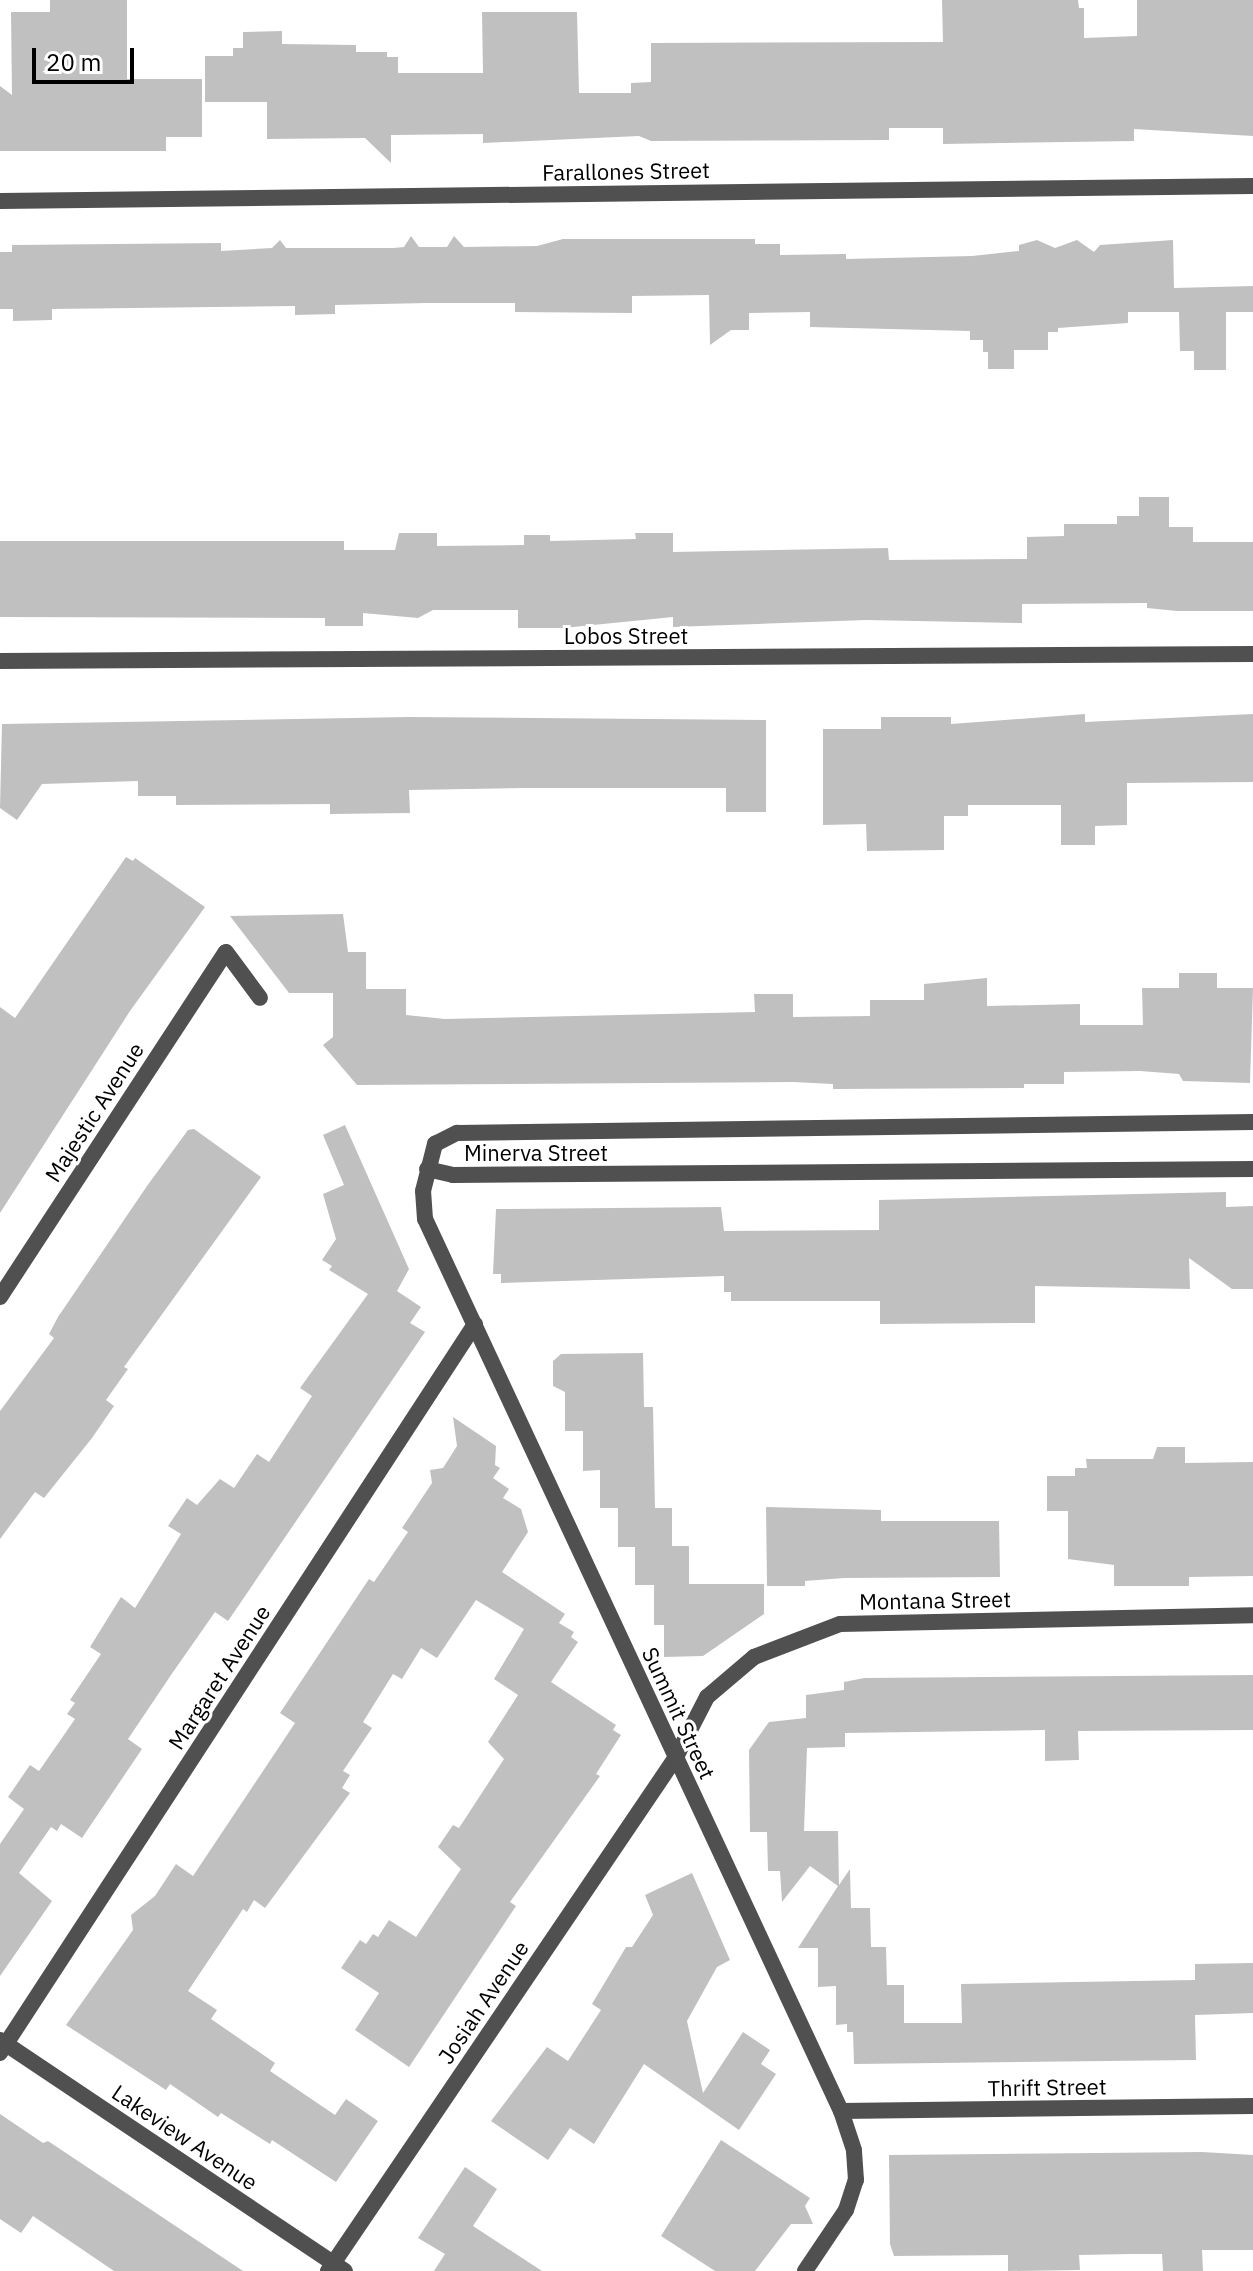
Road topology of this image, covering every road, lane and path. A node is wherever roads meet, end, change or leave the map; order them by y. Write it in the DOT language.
graph roads {
  1 [pos="1253,186"];
  2 [pos="0,201"];
  3 [pos="1253,654"];
  4 [pos="0,661"];
  5 [pos="260,998"];
  6 [pos="1253,1122"];
  7 [pos="427,1169"];
  8 [pos="1253,1169"];
  9 [pos="0,1297"];
  10 [pos="475,1324"];
  11 [pos="1253,1615"];
  12 [pos="676,1757"];
  13 [pos="2,2046"];
  14 [pos="1253,2106"];
  15 [pos="841,2111"];
  16 [pos="335,2268"];
  17 [pos="805,2271"];
  1 -- 2 [label="street, Farallones Street"];
  3 -- 4 [label="street, Lobos Street"];
  5 -- 9 [label="street, Majestic Avenue"];
  6 -- 7 [label="street, Minerva Street"];
  7 -- 8 [label="street, Minerva Street"];
  7 -- 10 [label="street, Summit Street"];
  10 -- 12 [label="street, Summit Street"];
  10 -- 13 [label="street, Margaret Avenue"];
  11 -- 12 [label="street, Montana Street"];
  12 -- 15 [label="street, Summit Street"];
  12 -- 16 [label="street, Josiah Avenue"];
  13 -- 16 [label="street, Lakeview Avenue"];
  14 -- 15 [label="street, Thrift Street"];
  15 -- 17 [label="street, Summit Street"];
}
